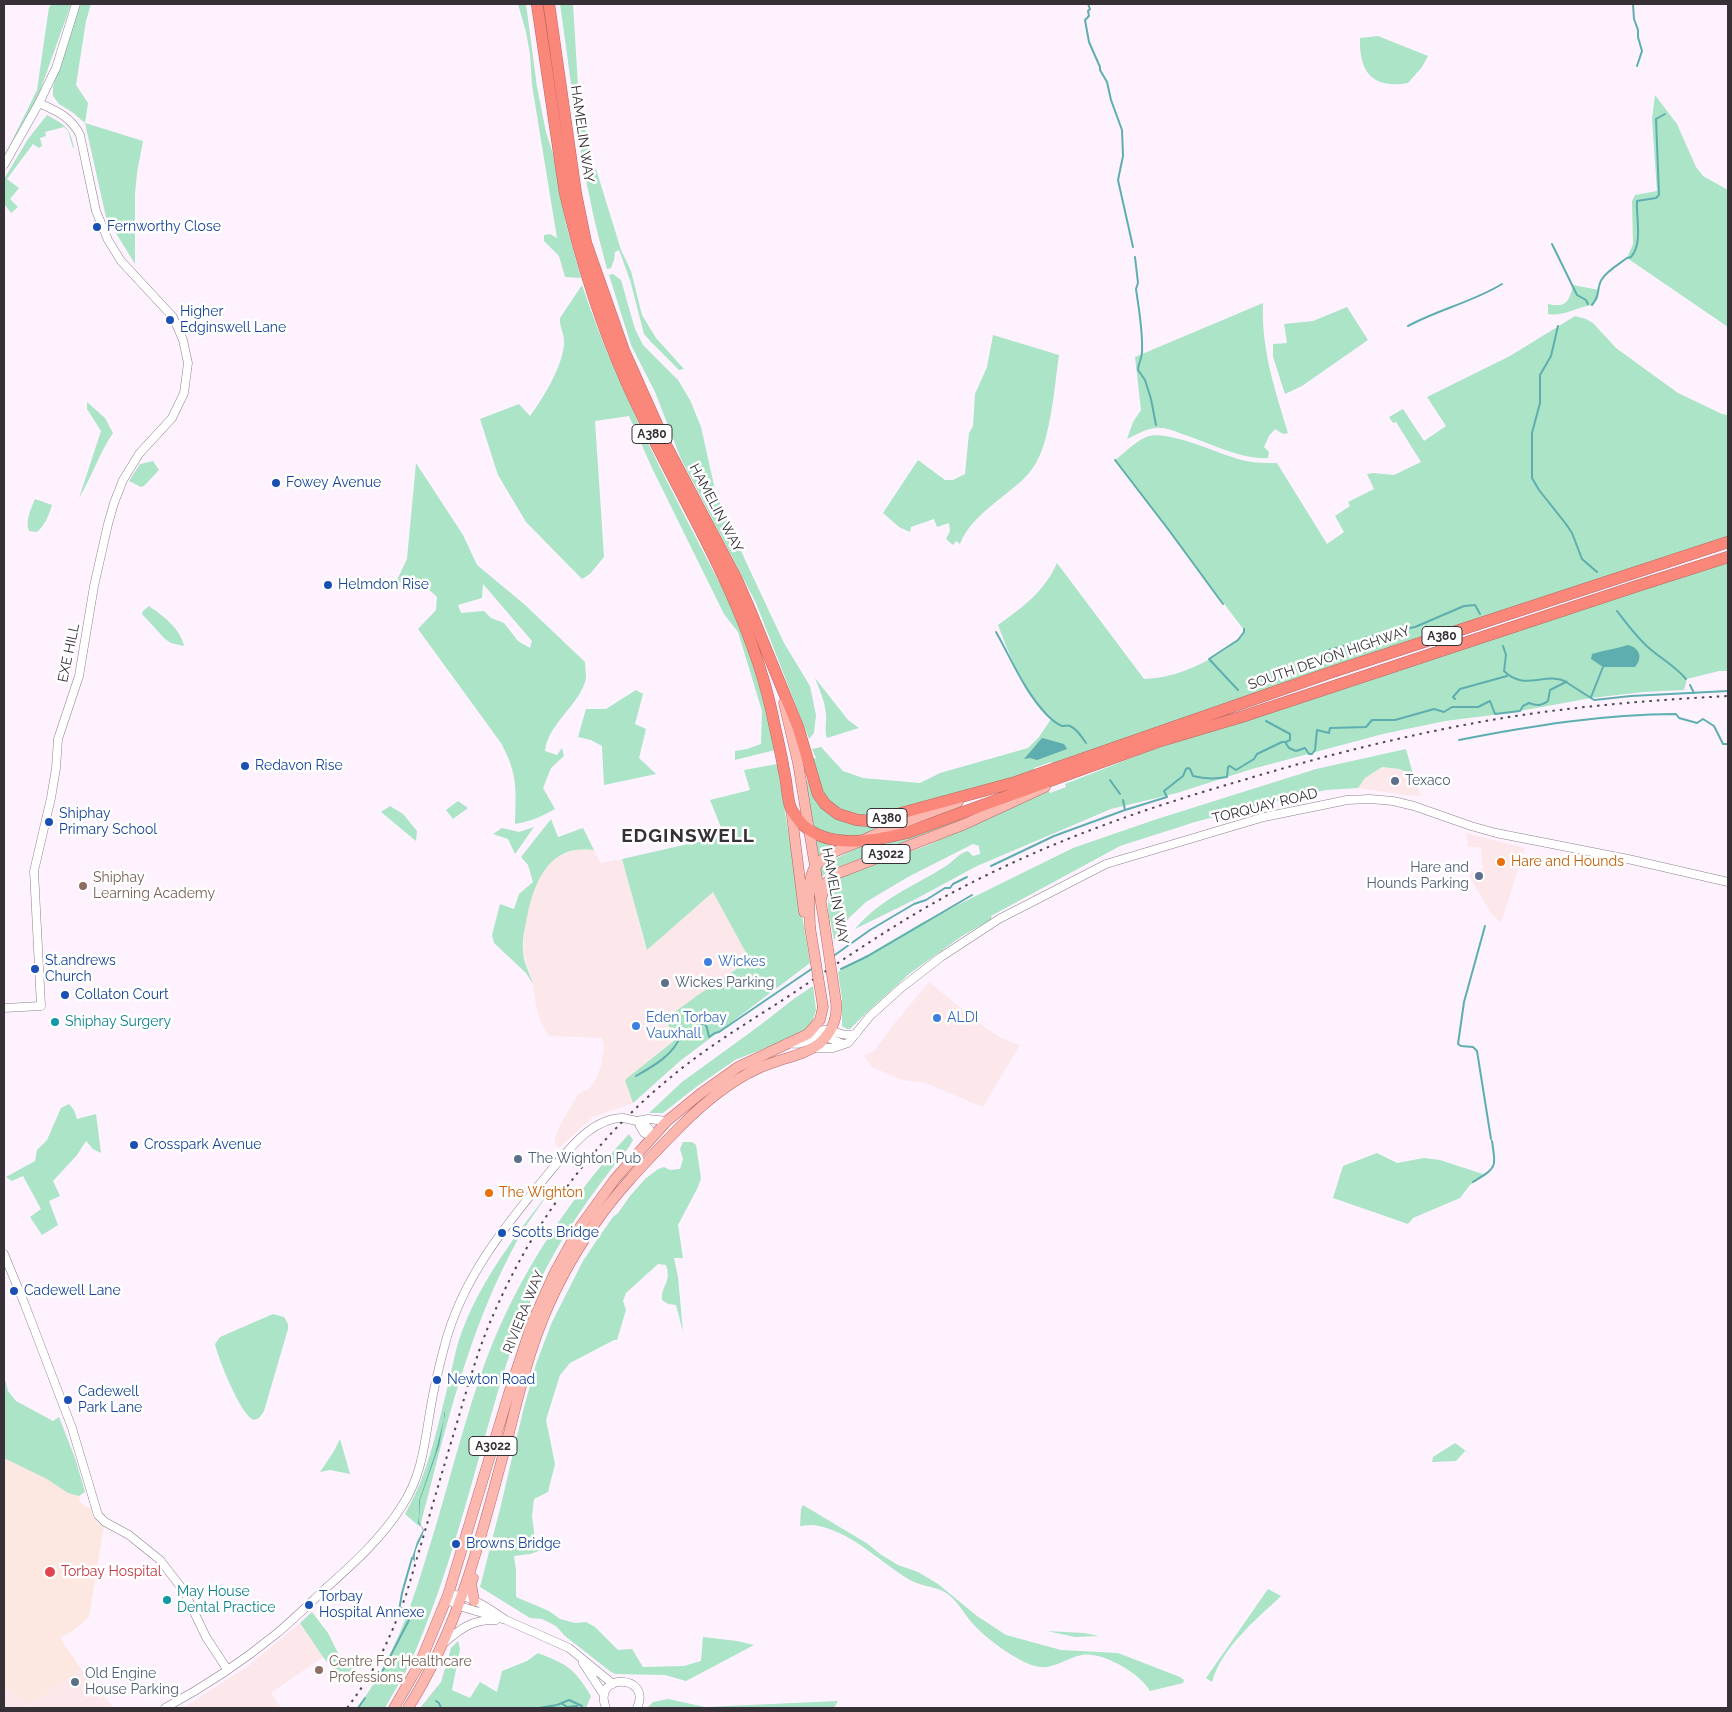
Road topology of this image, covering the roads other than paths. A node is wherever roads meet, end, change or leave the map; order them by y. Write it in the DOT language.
graph roads {
  1 [pos="76,4"];
  2 [pos="537,4"];
  3 [pos="549,4"];
  4 [pos="39,103"];
  5 [pos="4,165"];
  6 [pos="1728,542"];
  7 [pos="1728,557"];
  8 [pos="779,682"];
  9 [pos="803,762"];
  10 [pos="1059,774"];
  11 [pos="1043,781"];
  12 [pos="998,788"];
  13 [pos="790,807"];
  14 [pos="808,830"];
  15 [pos="862,841"];
  16 [pos="814,867"];
  17 [pos="1728,882"];
  18 [pos="821,899"];
  19 [pos="810,927"];
  20 [pos="4,1008"];
  21 [pos="824,1030"];
  22 [pos="856,1034"];
  23 [pos="843,1044"];
  24 [pos="814,1048"];
  25 [pos="637,1121"];
  26 [pos="667,1121"];
  27 [pos="680,1126"];
  28 [pos="654,1138"];
  29 [pos="4,1254"];
  30 [pos="506,1441"];
  31 [pos="448,1595"];
  32 [pos="474,1600"];
  33 [pos="461,1601"];
  34 [pos="506,1620"];
  35 [pos="445,1642"];
  36 [pos="579,1657"];
  37 [pos="227,1669"];
  38 [pos="613,1684"];
  39 [pos="604,1695"];
  40 [pos="165,1708"];
  41 [pos="394,1708"];
  42 [pos="408,1708"];
  43 [pos="606,1708"];
  44 [pos="637,1708"];
  1 -- 4 [label="street"];
  2 -- 13 [label="highway, HAMELIN WAY / A380"];
  3 -- 8 [label="highway, HAMELIN WAY / A380"];
  4 -- 5 [label="street"];
  4 -- 20 [label="street, EXE HILL"];
  6 -- 10 [label="highway, SOUTH DEVON HIGHWAY / A380"];
  7 -- 10 [label="highway, SOUTH DEVON HIGHWAY / A380"];
  8 -- 9 [label="highway, SOUTH DEVON HIGHWAY / A380"];
  9 -- 12 [label="highway, SOUTH DEVON HIGHWAY / A380"];
  9 -- 14 [label="main road, HAMELIN WAY / A3022"];
  10 -- 11 [label="highway, SOUTH DEVON HIGHWAY / A380"];
  11 -- 12 [label="highway, SOUTH DEVON HIGHWAY / A380"];
  11 -- 15 [label="highway, SOUTH DEVON HIGHWAY / A380"];
  11 -- 18 [label="main road, SOUTH DEVON HIGHWAY / A3022"];
  12 -- 15 [label="main road, SOUTH DEVON HIGHWAY / A3022"];
  13 -- 14 [label="highway, A380"];
  13 -- 19 [label="main road, HAMELIN WAY / A3022"];
  14 -- 15 [label="highway, SOUTH DEVON HIGHWAY / A380"];
  14 -- 16 [label="main road, HAMELIN WAY / A3022"];
  15 -- 16 [label="main road, SOUTH DEVON HIGHWAY / A3022"];
  16 -- 18 [label="main road, HAMELIN WAY / A3022"];
  16 -- 19 [label="main road, A3022"];
  17 -- 22 [label="street, TORQUAY ROAD"];
  18 -- 21 [label="main road, HAMELIN WAY / A3022, bridge"];
  19 -- 21 [label="main road, HAMELIN WAY / A3022, bridge"];
  21 -- 22 [label="street"];
  21 -- 23 [label="street"];
  21 -- 24 [label="main road, RIVIERA WAY / A3022"];
  21 -- 26 [label="main road, RIVIERA WAY / A3022"];
  22 -- 23 [label="street, TORQUAY ROAD"];
  23 -- 24 [label="street, TORQUAY ROAD"];
  24 -- 27 [label="main road, RIVIERA WAY / A3022"];
  25 -- 26 [label="street"];
  25 -- 28 [label="street"];
  25 -- 37 [label="street, bridge"];
  26 -- 28 [label="main road, RIVIERA WAY / A3022"];
  27 -- 28 [label="main road, A3022"];
  27 -- 30 [label="main road, RIVIERA WAY / A3022"];
  28 -- 31 [label="main road, RIVIERA WAY / A3022"];
  29 -- 37 [label="street"];
  30 -- 32 [label="main road, RIVIERA WAY"];
  30 -- 33 [label="main road, RIVIERA WAY / A3022"];
  31 -- 33 [label="street"];
  31 -- 41 [label="main road, RIVIERA WAY / A3022"];
  32 -- 33 [label="street"];
  32 -- 34 [label="street"];
  33 -- 34 [label="street"];
  33 -- 35 [label="main road, RIVIERA WAY / A3022"];
  34 -- 35 [label="street"];
  34 -- 36 [label="street"];
  35 -- 42 [label="main road, RIVIERA WAY / A3022"];
  36 -- 38 [label="street"];
  36 -- 39 [label="street"];
  37 -- 40 [label="street"];
  38 -- 39 [label="street"];
  38 -- 44 [label="street"];
  39 -- 43 [label="street"];
}
